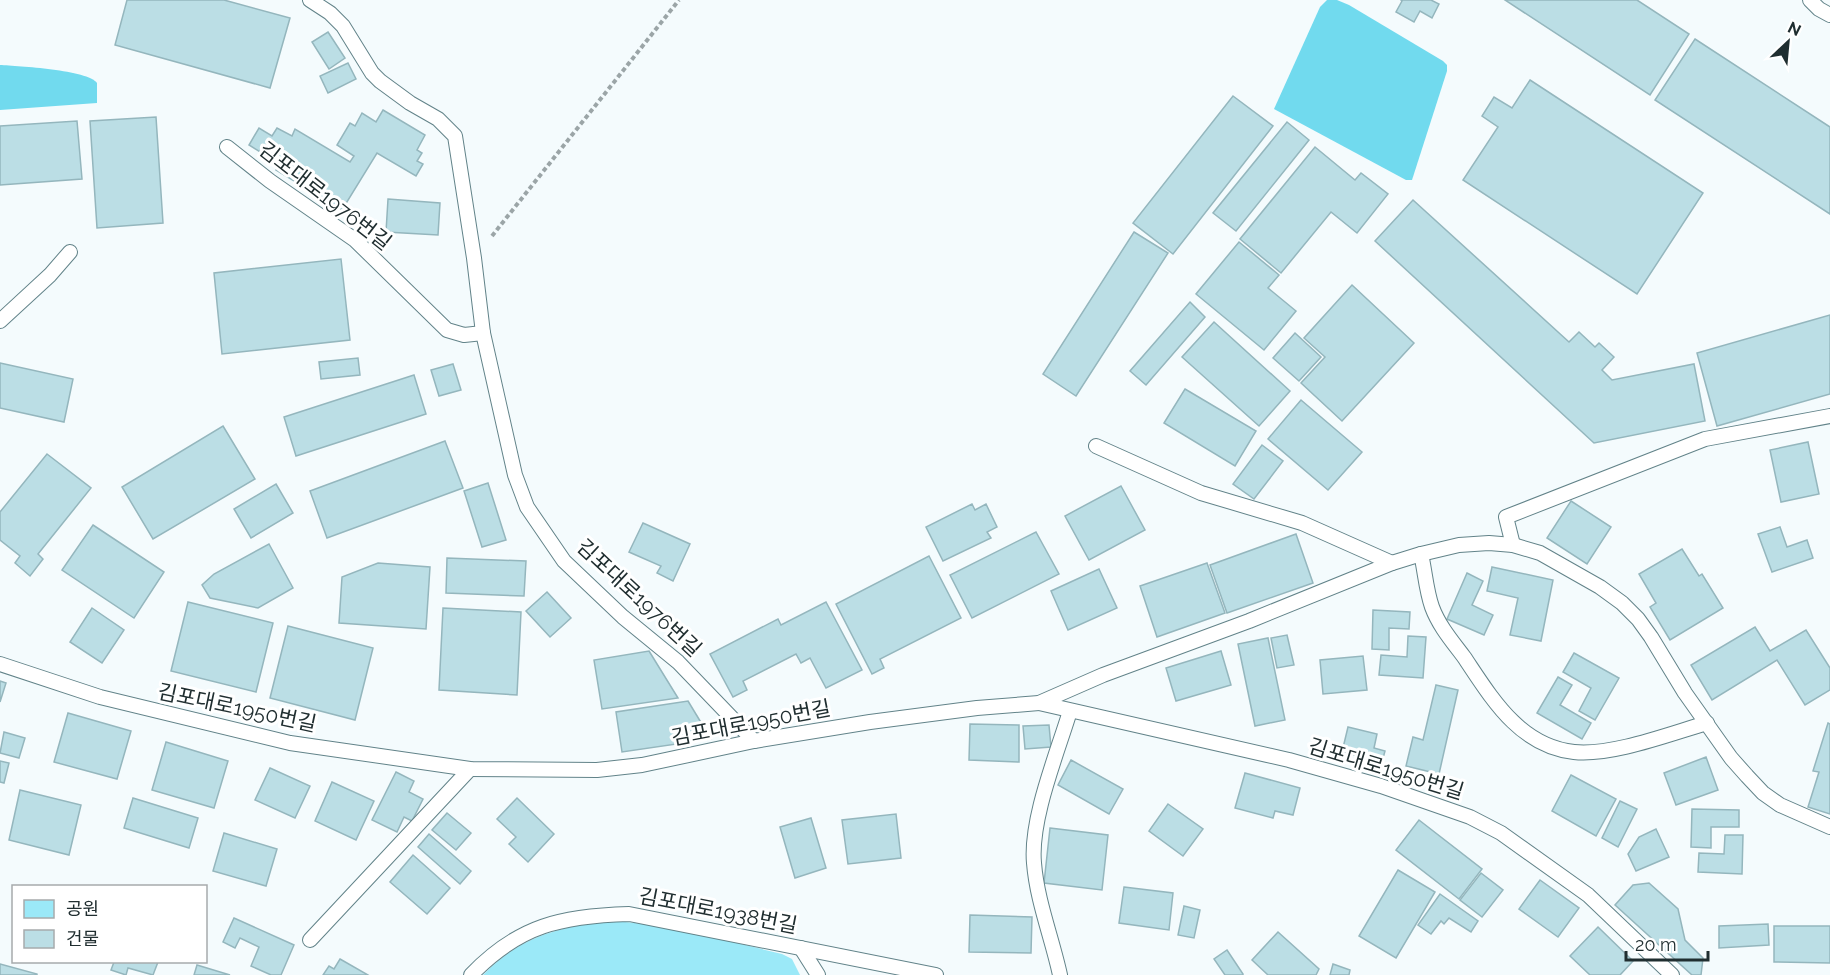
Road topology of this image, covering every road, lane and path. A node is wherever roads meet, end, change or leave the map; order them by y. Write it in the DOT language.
graph roads {
  1 [pos="310,0"];
  2 [pos="679,0"];
  3 [pos="1810,0"];
  4 [pos="1830,15"];
  5 [pos="227,147"];
  6 [pos="70,252"];
  7 [pos="474,258"];
  8 [pos="0,321"];
  9 [pos="483,333"];
  10 [pos="1830,416"];
  11 [pos="1096,446"];
  12 [pos="1513,545"];
  13 [pos="1421,554"];
  14 [pos="1392,563"];
  15 [pos="0,664"];
  16 [pos="1039,703"];
  17 [pos="1070,711"];
  18 [pos="1707,723"];
  19 [pos="754,741"];
  20 [pos="470,770"];
  21 [pos="1830,827"];
  22 [pos="310,940"];
  23 [pos="801,948"];
  24 [pos="931,974"];
  25 [pos="471,975"];
  26 [pos="818,975"];
  27 [pos="1060,975"];
  28 [pos="1672,975"];
  1 -- 7 [label="lane, 김포대로1976번길"];
  2 -- 7 [label="path"];
  3 -- 4 [label="lane"];
  5 -- 9 [label="lane, 김포대로1976번길"];
  6 -- 8 [label="lane"];
  7 -- 9 [label="lane, 김포대로1976번길"];
  9 -- 19 [label="lane, 김포대로1976번길"];
  10 -- 12 [label="lane"];
  11 -- 14 [label="lane"];
  12 -- 13 [label="lane, 김포대로1950번길"];
  12 -- 18 [label="lane, 김포대로1950번길"];
  13 -- 14 [label="lane, 김포대로1950번길"];
  13 -- 18 [label="lane"];
  14 -- 16 [label="lane, 김포대로1950번길"];
  15 -- 20 [label="lane, 김포대로1950번길"];
  16 -- 17 [label="lane, 김포대로1950번길"];
  16 -- 19 [label="lane, 김포대로1950번길"];
  17 -- 27 [label="lane"];
  17 -- 28 [label="lane, 김포대로1950번길"];
  18 -- 21 [label="lane, 김포대로1950번길"];
  19 -- 20 [label="lane, 김포대로1950번길"];
  20 -- 22 [label="lane"];
  23 -- 24 [label="lane, 김포대로1938번길"];
  23 -- 25 [label="lane, 김포대로1938번길"];
  23 -- 26 [label="lane"];
}
